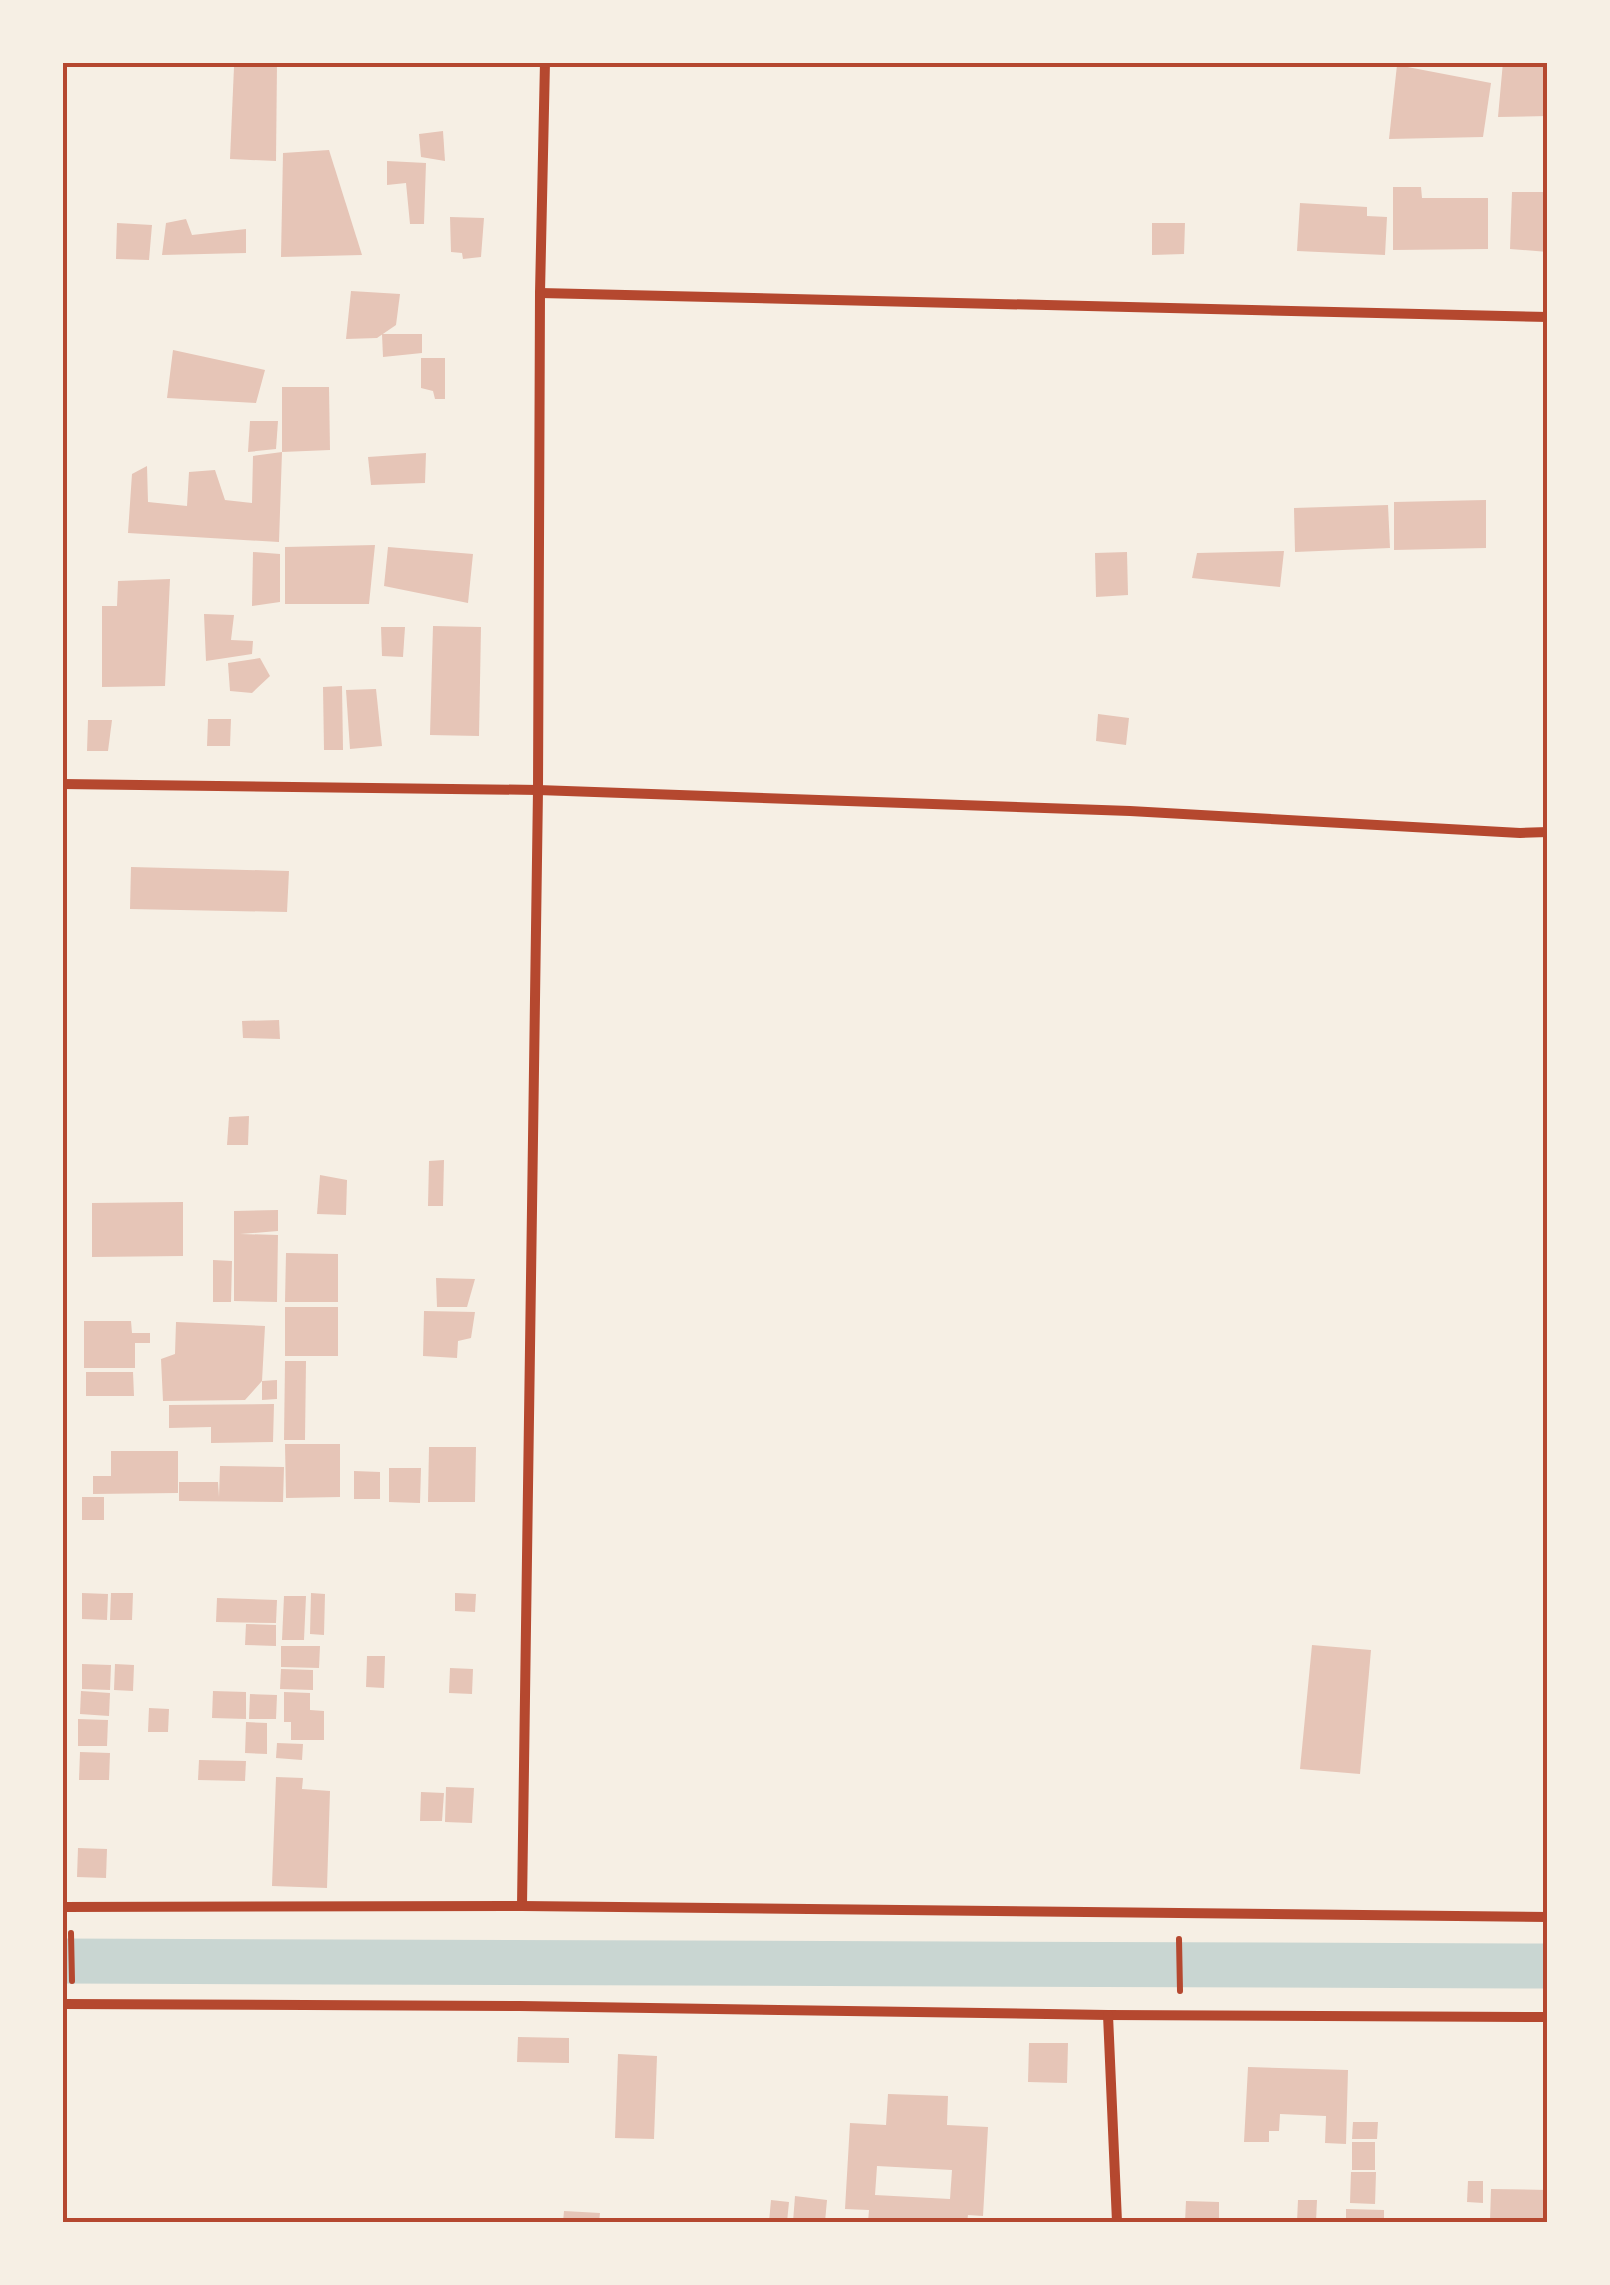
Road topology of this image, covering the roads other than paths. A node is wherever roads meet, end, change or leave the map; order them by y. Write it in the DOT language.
graph roads {
  1 [pos="545,62"];
  2 [pos="540,293"];
  3 [pos="1548,317"];
  4 [pos="62,784"];
  5 [pos="538,790"];
  6 [pos="1548,832"];
  7 [pos="522,1906"];
  8 [pos="62,1907"];
  9 [pos="1548,1917"];
  10 [pos="62,2004"];
  11 [pos="1108,2015"];
  12 [pos="1548,2017"];
  13 [pos="1117,2222"];
  1 -- 2 [label="street"];
  2 -- 3 [label="street"];
  2 -- 5 [label="street"];
  4 -- 5 [label="street"];
  5 -- 6 [label="street"];
  5 -- 7 [label="street"];
  7 -- 8 [label="street"];
  7 -- 9 [label="street"];
  10 -- 11 [label="street"];
  11 -- 12 [label="street"];
  11 -- 13 [label="street"];
}
